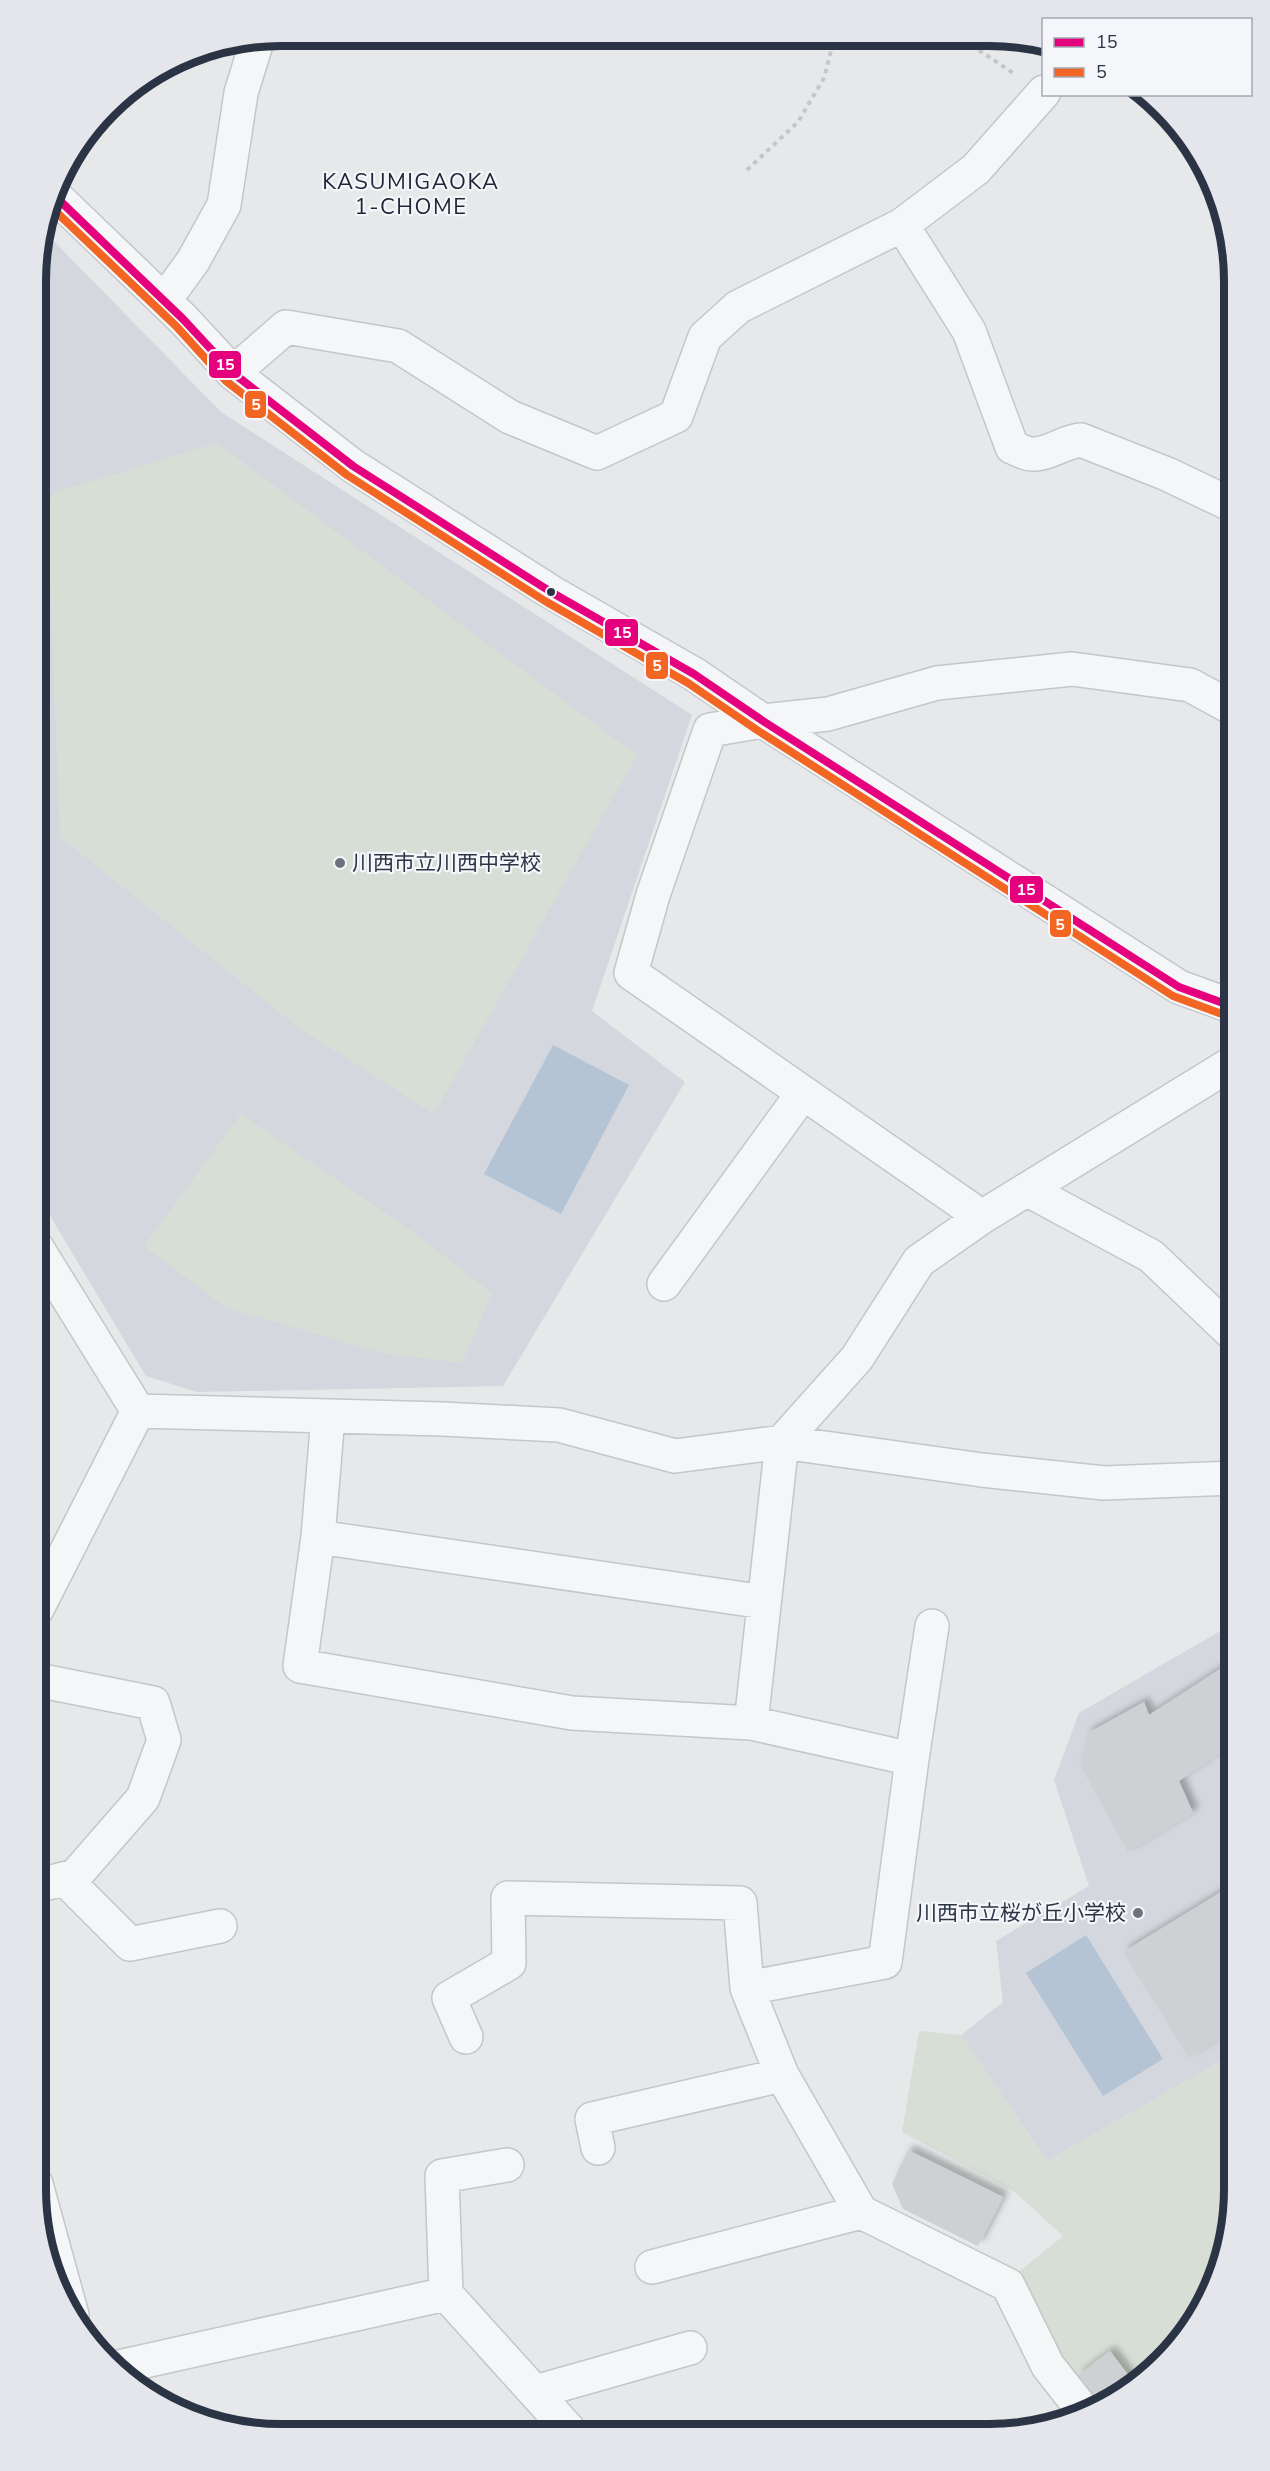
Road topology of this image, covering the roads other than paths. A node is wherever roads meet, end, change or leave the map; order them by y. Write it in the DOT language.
graph roads {
  1 [pos="255,49"];
  2 [pos="1042,94"];
  3 [pos="60,202"];
  4 [pos="902,225"];
  5 [pos="164,301"];
  6 [pos="233,372"];
  7 [pos="1224,501"];
  8 [pos="1224,704"];
  9 [pos="763,721"];
  10 [pos="1224,1003"];
  11 [pos="1224,1068"];
  12 [pos="803,1093"];
  13 [pos="1028,1190"];
  14 [pos="982,1217"];
  15 [pos="46,1263"];
  16 [pos="664,1284"];
  17 [pos="1224,1325"];
  18 [pos="138,1411"];
  19 [pos="328,1416"];
  20 [pos="782,1442"];
  21 [pos="1224,1478"];
  22 [pos="318,1537"];
  23 [pos="46,1591"];
  24 [pos="764,1602"];
  25 [pos="932,1626"];
  26 [pos="46,1682"];
  27 [pos="751,1723"];
  28 [pos="912,1759"];
  29 [pos="50,1882"];
  30 [pos="220,1926"];
  31 [pos="747,1988"];
  32 [pos="465,2037"];
  33 [pos="782,2075"];
  34 [pos="598,2148"];
  35 [pos="507,2165"];
  36 [pos="861,2212"];
  37 [pos="652,2267"];
  38 [pos="446,2294"];
  39 [pos="690,2348"];
  40 [pos="126,2365"];
  41 [pos="535,2392"];
  42 [pos="1080,2406"];
  43 [pos="561,2424"];
  1 -- 5 [label="street"];
  2 -- 4 [label="street"];
  3 -- 5 [label="street"];
  4 -- 6 [label="street"];
  4 -- 7 [label="street"];
  5 -- 6 [label="street"];
  6 -- 9 [label="street"];
  8 -- 9 [label="street"];
  9 -- 10 [label="street"];
  9 -- 12 [label="street"];
  11 -- 13 [label="street"];
  12 -- 14 [label="street"];
  12 -- 16 [label="street"];
  13 -- 14 [label="street"];
  13 -- 17 [label="street"];
  14 -- 20 [label="street"];
  15 -- 18 [label="street"];
  18 -- 19 [label="street"];
  18 -- 23 [label="street"];
  19 -- 20 [label="street"];
  19 -- 22 [label="street"];
  20 -- 21 [label="street"];
  20 -- 24 [label="street"];
  22 -- 24 [label="street"];
  22 -- 27 [label="street"];
  24 -- 27 [label="street"];
  25 -- 28 [label="street"];
  26 -- 29 [label="street"];
  27 -- 28 [label="street"];
  28 -- 31 [label="street"];
  29 -- 30 [label="street"];
  31 -- 32 [label="street"];
  31 -- 33 [label="street"];
  33 -- 34 [label="street"];
  33 -- 36 [label="street"];
  35 -- 38 [label="street"];
  36 -- 37 [label="street"];
  36 -- 42 [label="street"];
  38 -- 40 [label="street"];
  38 -- 41 [label="street"];
  39 -- 41 [label="street"];
  41 -- 43 [label="street"];
}
